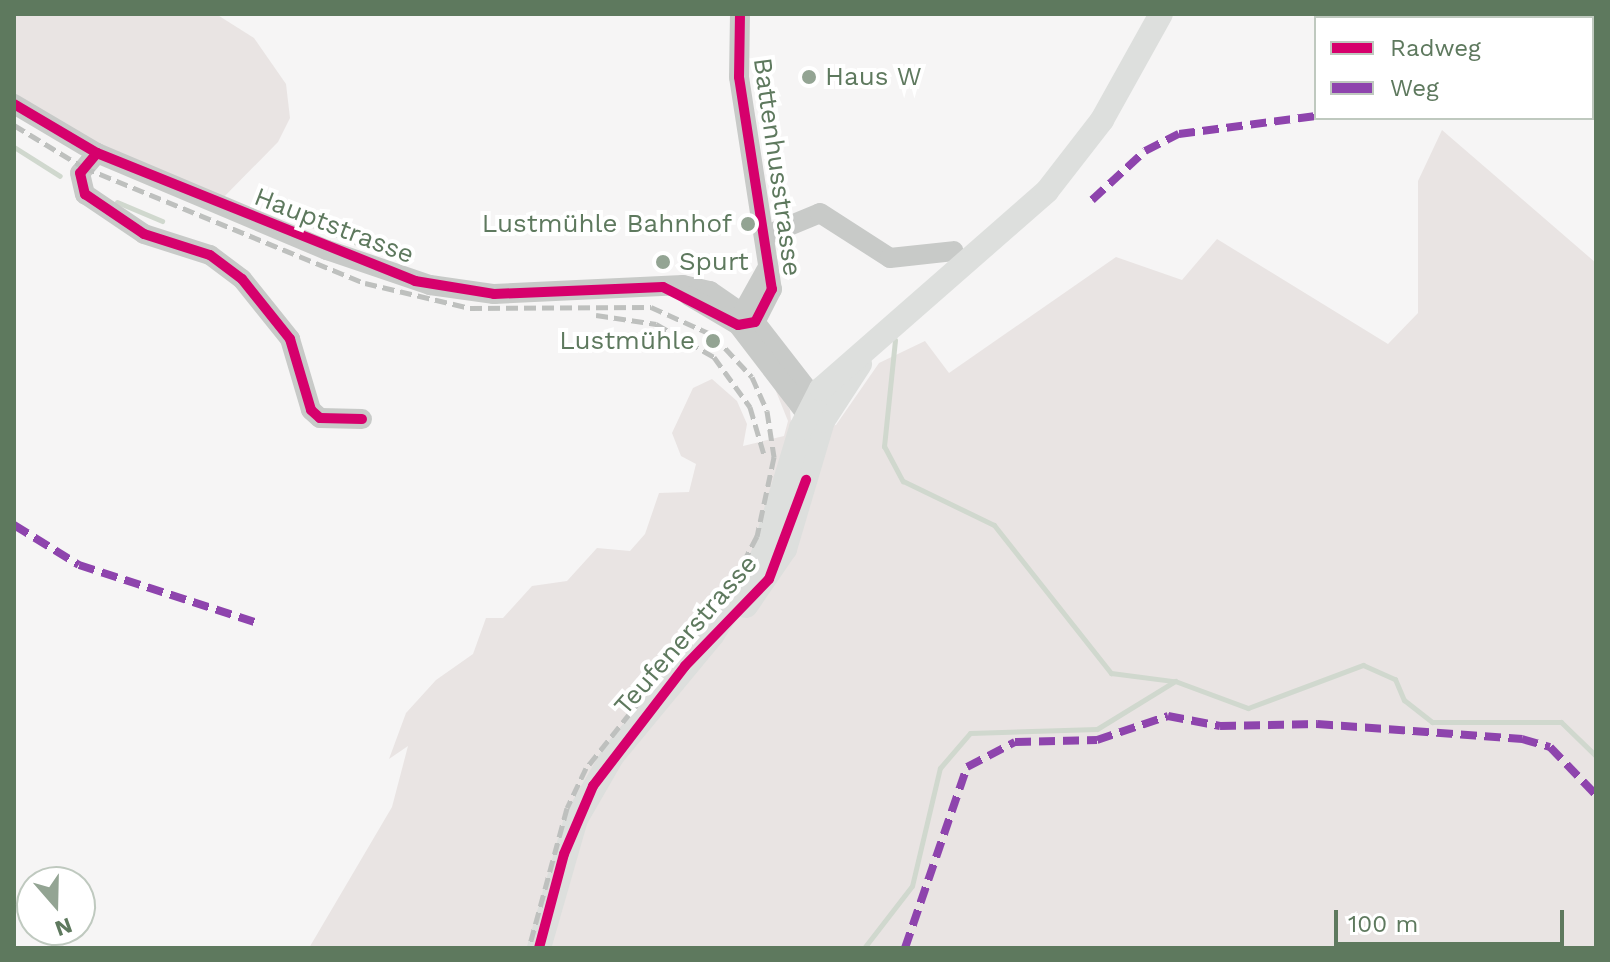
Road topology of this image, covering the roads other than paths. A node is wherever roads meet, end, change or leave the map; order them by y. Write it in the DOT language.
graph roads {
  1 [pos="740,14"];
  2 [pos="1161,14"];
  3 [pos="14,104"];
  4 [pos="97,153"];
  5 [pos="767,235"];
  6 [pos="954,251"];
  7 [pos="745,318"];
  8 [pos="816,410"];
  9 [pos="362,419"];
  10 [pos="539,948"];
  1 -- 5 [label="street, Battenhusstrasse"];
  2 -- 8 [label="main road, Teufenerstrasse"];
  3 -- 4 [label="street, Hauptstrasse"];
  4 -- 7 [label="street, Hauptstrasse"];
  4 -- 9 [label="street"];
  5 -- 6 [label="street"];
  5 -- 7 [label="street, Battenhusstrasse"];
  7 -- 8 [label="street"];
  8 -- 10 [label="main road, Teufenerstrasse"];
}
